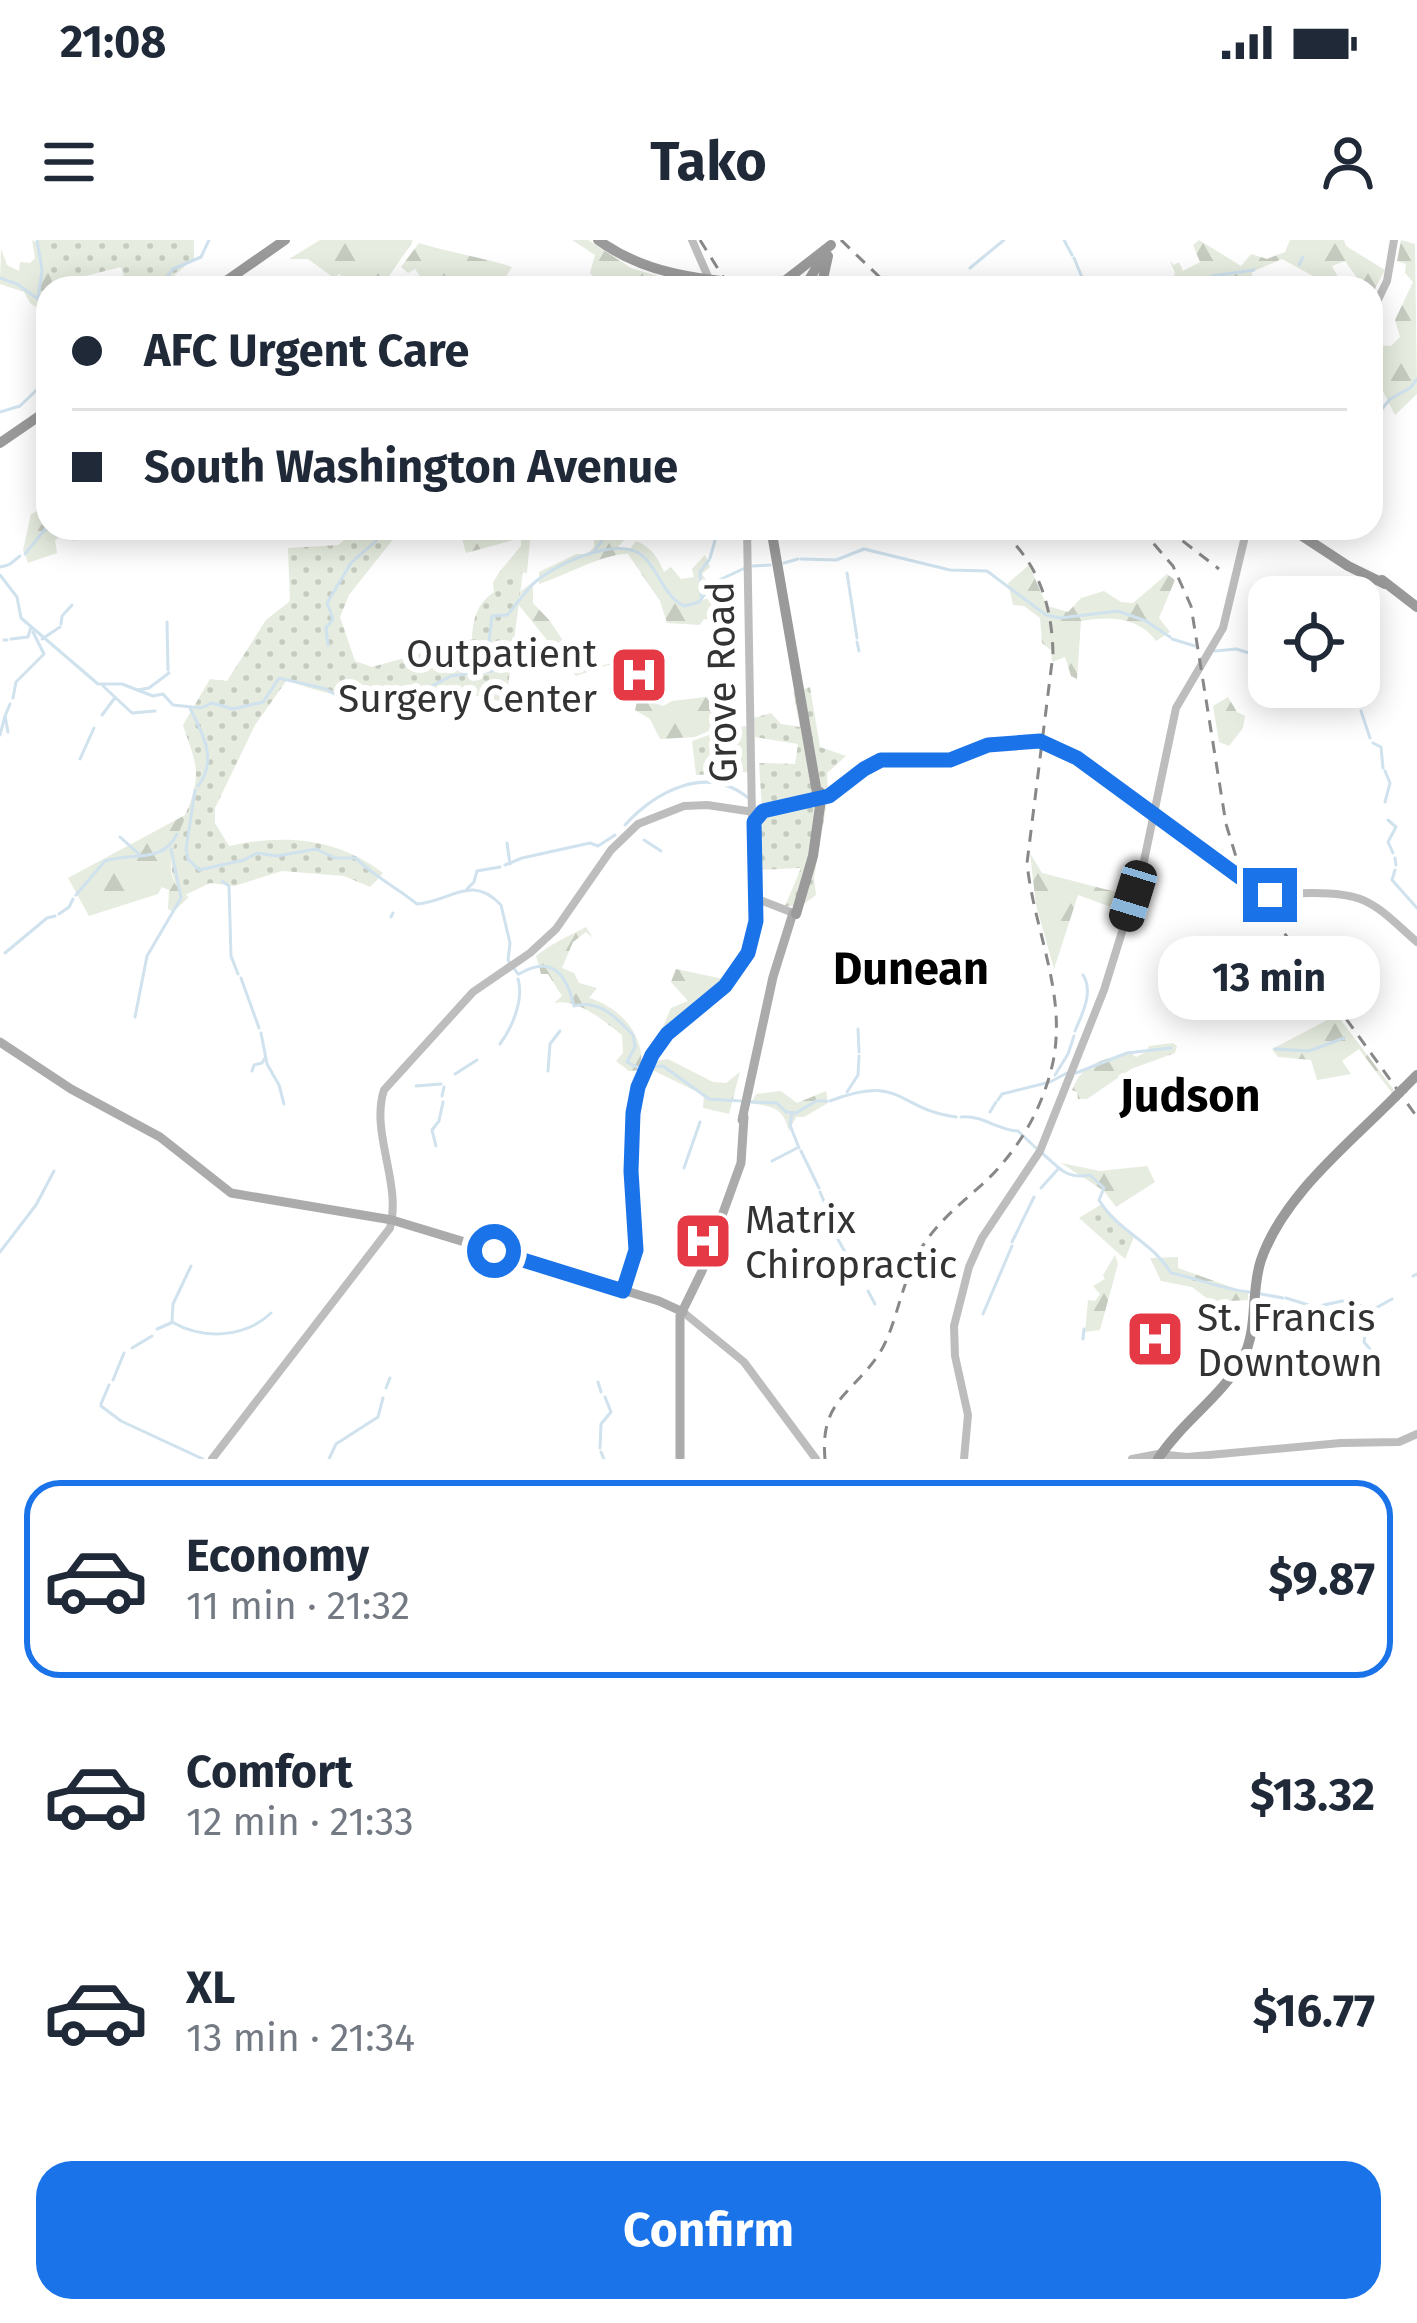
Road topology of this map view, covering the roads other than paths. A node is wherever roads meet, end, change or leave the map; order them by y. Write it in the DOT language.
graph roads {
  1 [pos="289,240"];
  2 [pos="598,240"];
  3 [pos="692,240"];
  4 [pos="1394,240"];
  5 [pos="834,243"];
  6 [pos="236,276"];
  7 [pos="241,276"];
  8 [pos="697,276"];
  9 [pos="705,276"];
  10 [pos="796,276"];
  11 [pos="818,276"];
  12 [pos="1383,289"];
  13 [pos="36,416"];
  14 [pos="0,441"];
  15 [pos="747,540"];
  16 [pos="775,540"];
  17 [pos="1244,540"];
  18 [pos="1310,540"];
  19 [pos="1417,607"];
  20 [pos="875,756"];
  21 [pos="892,758"];
  22 [pos="754,812"];
  23 [pos="1154,815"];
  24 [pos="755,898"];
  25 [pos="795,914"];
  26 [pos="1417,942"];
  27 [pos="0,1042"];
  28 [pos="1417,1075"];
  29 [pos="743,1118"];
  30 [pos="739,1167"];
  31 [pos="392,1220"];
  32 [pos="623,1291"];
  33 [pos="682,1312"];
  34 [pos="1417,1434"];
  35 [pos="1152,1458"];
  36 [pos="212,1459"];
  37 [pos="681,1459"];
  38 [pos="816,1459"];
  39 [pos="964,1459"];
  1 -- 6 [label="highway"];
  1 -- 7 [label="highway"];
  2 -- 8 [label="highway"];
  3 -- 9 [label="main road"];
  4 -- 12 [label="main road"];
  5 -- 10 [label="highway"];
  5 -- 11 [label="highway"];
  13 -- 14 [label="highway"];
  15 -- 22 [label="main road, Grove Road"];
  16 -- 25 [label="highway"];
  17 -- 23 [label="main road"];
  18 -- 19 [label="highway"];
  20 -- 21 [label="main road"];
  21 -- 22 [label="main road"];
  21 -- 23 [label="main road"];
  22 -- 24 [label="main road, Grove Road"];
  22 -- 31 [label="main road"];
  23 -- 26 [label="main road"];
  23 -- 39 [label="main road"];
  24 -- 25 [label="main road"];
  24 -- 32 [label="main road, Grove Road"];
  25 -- 29 [label="main road"];
  27 -- 31 [label="main road"];
  28 -- 35 [label="highway"];
  29 -- 30 [label="main road"];
  29 -- 30 [label="main road"];
  30 -- 33 [label="main road"];
  31 -- 32 [label="main road"];
  31 -- 36 [label="main road"];
  32 -- 33 [label="main road"];
  33 -- 37 [label="main road"];
  33 -- 38 [label="main road"];
  34 -- 35 [label="main road"];
}
